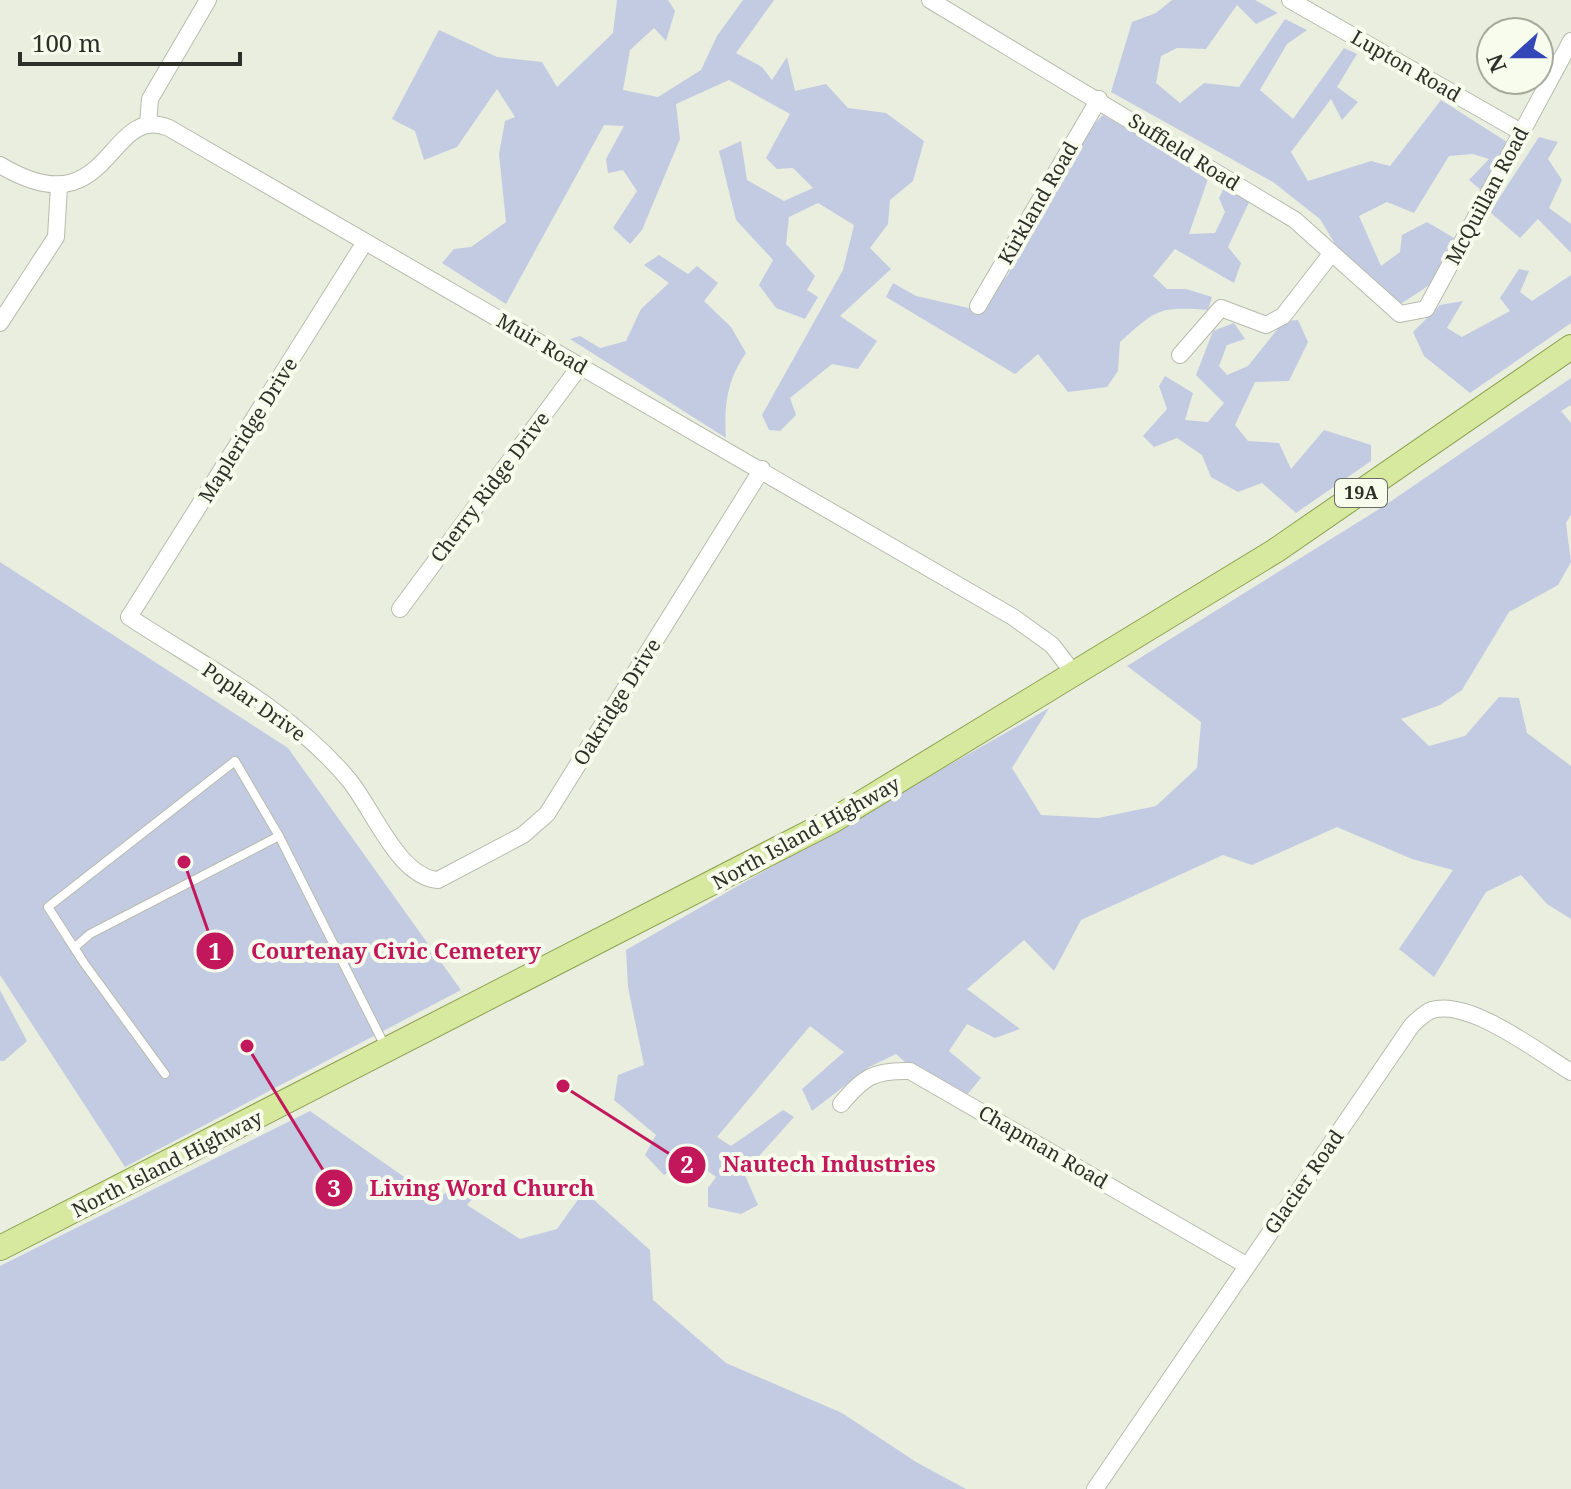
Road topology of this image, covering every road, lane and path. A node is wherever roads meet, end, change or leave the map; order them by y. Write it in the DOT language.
graph roads {
  1 [pos="208,0"];
  2 [pos="930,0"];
  3 [pos="1290,0"];
  4 [pos="1571,41"];
  5 [pos="1099,99"];
  6 [pos="148,124"];
  7 [pos="1521,132"];
  8 [pos="0,165"];
  9 [pos="59,186"];
  10 [pos="365,242"];
  11 [pos="1331,254"];
  12 [pos="978,306"];
  13 [pos="1426,309"];
  14 [pos="0,323"];
  15 [pos="1571,347"];
  16 [pos="1180,355"];
  17 [pos="580,366"];
  18 [pos="762,469"];
  19 [pos="400,609"];
  20 [pos="129,617"];
  21 [pos="1075,675"];
  22 [pos="279,836"];
  23 [pos="423,879"];
  24 [pos="75,947"];
  25 [pos="388,1053"];
  26 [pos="1571,1072"];
  27 [pos="165,1074"];
  28 [pos="841,1104"];
  29 [pos="0,1248"];
  30 [pos="1246,1265"];
  31 [pos="1095,1489"];
  1 -- 6 [label="street"];
  2 -- 5 [label="street, Suffield Road"];
  3 -- 7 [label="street, Lupton Road"];
  4 -- 7 [label="street, McQuillan Road"];
  5 -- 11 [label="street, Suffield Road"];
  5 -- 12 [label="street, Kirkland Road"];
  6 -- 9 [label="street"];
  6 -- 10 [label="street, Muir Road"];
  7 -- 13 [label="street, McQuillan Road"];
  8 -- 9 [label="street"];
  9 -- 14 [label="street"];
  10 -- 17 [label="street, Muir Road"];
  10 -- 20 [label="street, Mapleridge Drive"];
  11 -- 13 [label="street, Suffield Road"];
  11 -- 16 [label="street"];
  15 -- 21 [label="main road, North Island Highway / 19A"];
  17 -- 18 [label="street, Muir Road"];
  17 -- 19 [label="street, Cherry Ridge Drive"];
  18 -- 21 [label="street, Muir Road"];
  18 -- 23 [label="street, Oakridge Drive"];
  20 -- 23 [label="street, Poplar Drive"];
  21 -- 25 [label="main road, North Island Highway / 19A"];
  22 -- 24 [label="lane"];
  22 -- 24 [label="lane"];
  22 -- 25 [label="lane"];
  24 -- 27 [label="lane"];
  25 -- 29 [label="main road, North Island Highway / 19A"];
  26 -- 30 [label="street, Glacier Road"];
  28 -- 30 [label="street, Chapman Road"];
  30 -- 31 [label="street, Glacier Road"];
}
